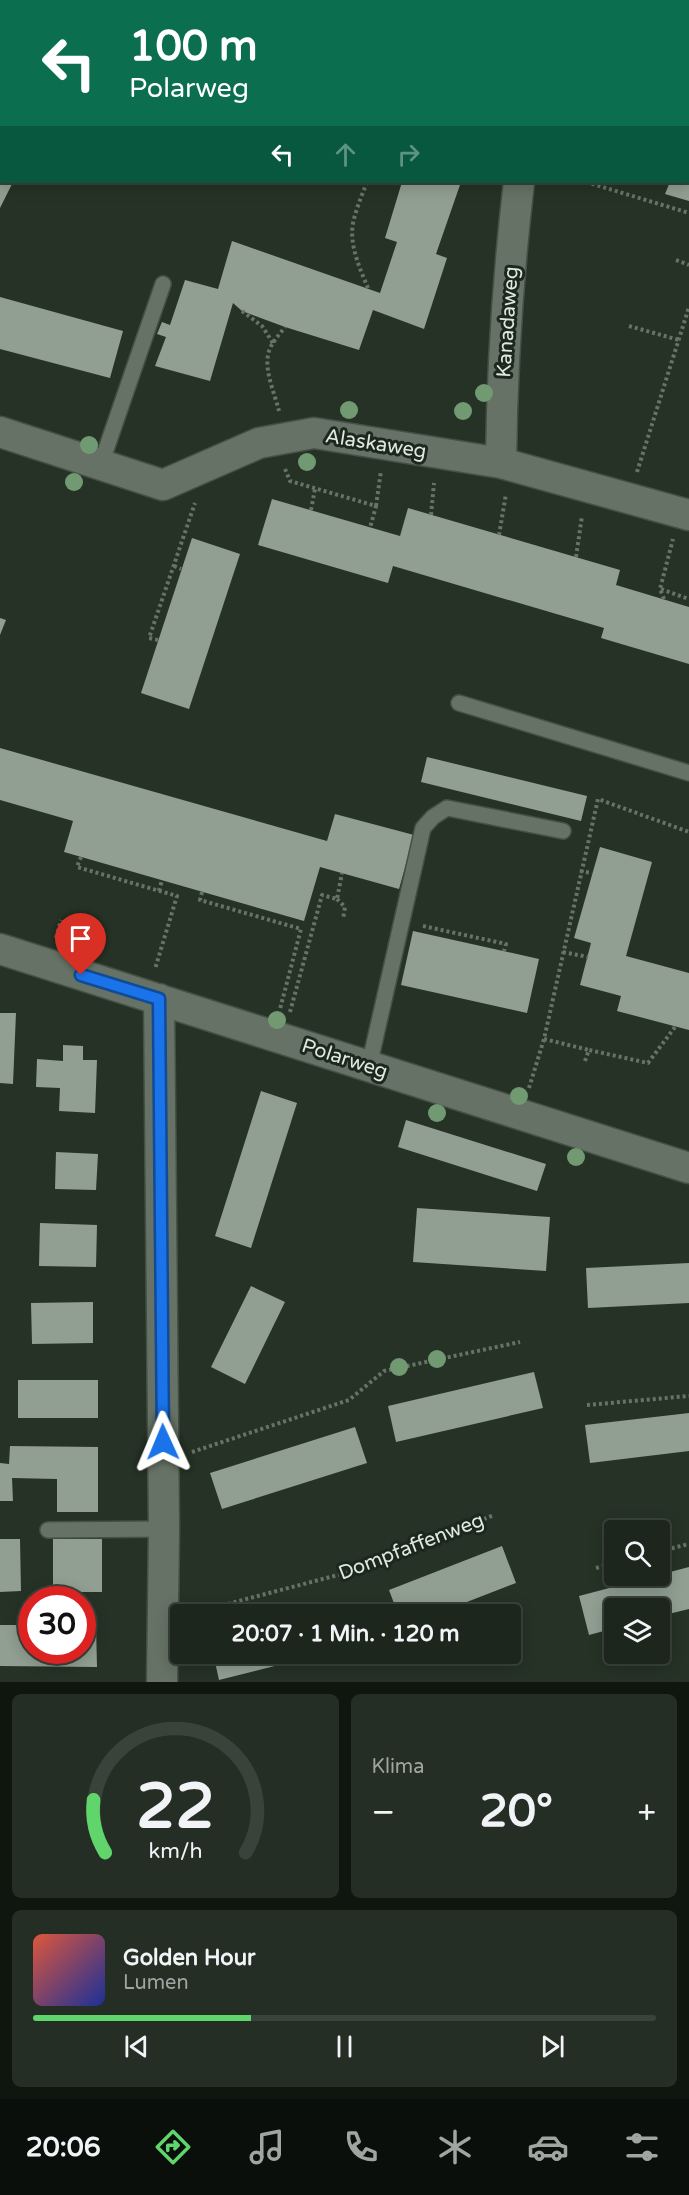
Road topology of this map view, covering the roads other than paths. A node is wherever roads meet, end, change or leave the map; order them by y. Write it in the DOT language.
graph roads {
  1 [pos="519,183"];
  2 [pos="163,284"];
  3 [pos="0,432"];
  4 [pos="101,464"];
  5 [pos="506,464"];
  6 [pos="684,514"];
  7 [pos="459,703"];
  8 [pos="689,773"];
  9 [pos="563,831"];
  10 [pos="0,949"];
  11 [pos="153,997"];
  12 [pos="369,1066"];
  13 [pos="689,1168"];
  14 [pos="164,1529"];
  15 [pos="48,1530"];
  16 [pos="162,1682"];
  1 -- 5 [label="street, Kanadaweg"];
  2 -- 4 [label="lane"];
  3 -- 4 [label="street, Alaskaweg"];
  4 -- 5 [label="street, Alaskaweg"];
  5 -- 6 [label="street, Alaskaweg"];
  7 -- 8 [label="lane"];
  9 -- 12 [label="lane"];
  10 -- 11 [label="street, Polarweg"];
  11 -- 12 [label="street, Polarweg"];
  11 -- 14 [label="street"];
  12 -- 13 [label="street, Polarweg"];
  14 -- 15 [label="lane"];
  14 -- 16 [label="street"];
}
